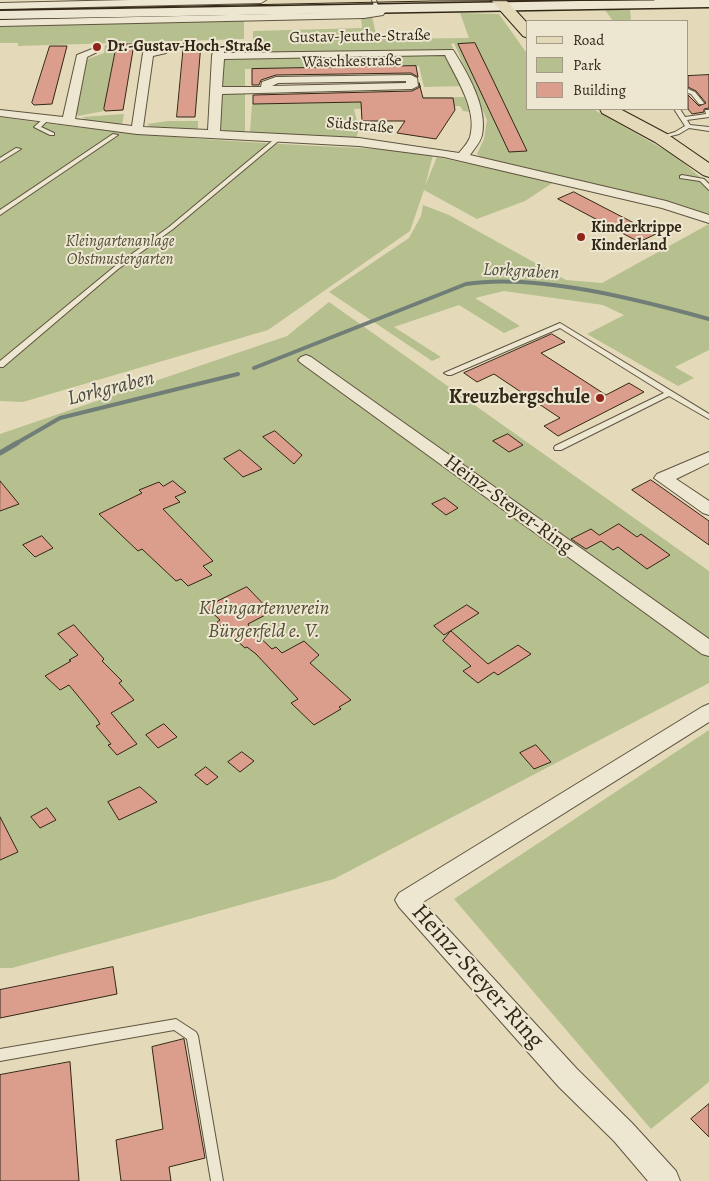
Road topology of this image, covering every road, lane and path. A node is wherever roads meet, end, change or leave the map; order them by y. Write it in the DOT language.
graph roads {
  1 [pos="261,0"];
  2 [pos="709,3"];
  3 [pos="511,4"];
  4 [pos="155,5"];
  5 [pos="378,5"];
  6 [pos="0,6"];
  7 [pos="0,15"];
  8 [pos="535,20"];
  9 [pos="0,23"];
  10 [pos="526,30"];
  11 [pos="162,51"];
  12 [pos="92,52"];
  13 [pos="267,90"];
  14 [pos="216,91"];
  15 [pos="689,91"];
  16 [pos="702,103"];
  17 [pos="611,110"];
  18 [pos="634,110"];
  19 [pos="677,110"];
  20 [pos="707,111"];
  21 [pos="0,113"];
  22 [pos="45,120"];
  23 [pos="68,123"];
  24 [pos="677,129"];
  25 [pos="709,129"];
  26 [pos="137,130"];
  27 [pos="52,134"];
  28 [pos="115,135"];
  29 [pos="214,135"];
  30 [pos="280,138"];
  31 [pos="18,149"];
  32 [pos="709,155"];
  33 [pos="463,156"];
  34 [pos="0,160"];
  35 [pos="709,171"];
  36 [pos="682,177"];
  37 [pos="709,188"];
  38 [pos="0,213"];
  39 [pos="709,219"];
  40 [pos="306,360"];
  41 [pos="0,365"];
  42 [pos="448,374"];
  43 [pos="669,393"];
  44 [pos="709,417"];
  45 [pos="558,448"];
  46 [pos="709,457"];
  47 [pos="709,509"];
  48 [pos="709,649"];
  49 [pos="709,712"];
  50 [pos="0,1055"];
  51 [pos="217,1181"];
  52 [pos="666,1181"];
  1 -- 4 [label="street"];
  2 -- 3 [label="street"];
  3 -- 5 [label="street"];
  3 -- 8 [label="main road"];
  3 -- 10 [label="main road"];
  4 -- 5 [label="street"];
  4 -- 6 [label="street"];
  4 -- 7 [label="street"];
  5 -- 9 [label="street"];
  11 -- 26 [label="street"];
  12 -- 23 [label="street"];
  13 -- 13 [label="street, Wäschkestraße"];
  13 -- 14 [label="street, Wäschkestraße"];
  14 -- 29 [label="street"];
  14 -- 33 [label="street, Gustav-Jeuthe-Straße"];
  15 -- 16 [label="lane"];
  17 -- 24 [label="main road"];
  18 -- 24 [label="main road"];
  19 -- 24 [label="lane"];
  20 -- 24 [label="lane"];
  21 -- 22 [label="street, Südstraße"];
  22 -- 23 [label="street, Südstraße"];
  22 -- 27 [label="lane"];
  23 -- 26 [label="street, Südstraße"];
  24 -- 25 [label="lane"];
  24 -- 32 [label="main road"];
  24 -- 35 [label="main road"];
  26 -- 29 [label="street, Südstraße"];
  28 -- 38 [label="lane"];
  29 -- 30 [label="street, Südstraße"];
  30 -- 33 [label="street, Südstraße"];
  30 -- 41 [label="lane"];
  31 -- 34 [label="lane"];
  33 -- 39 [label="street, Südstraße"];
  36 -- 37 [label="lane"];
  40 -- 48 [label="street, Heinz-Steyer-Ring"];
  42 -- 43 [label="lane"];
  43 -- 44 [label="lane"];
  43 -- 45 [label="lane"];
  46 -- 47 [label="street"];
  49 -- 52 [label="street, Heinz-Steyer-Ring"];
  50 -- 51 [label="lane"];
}
